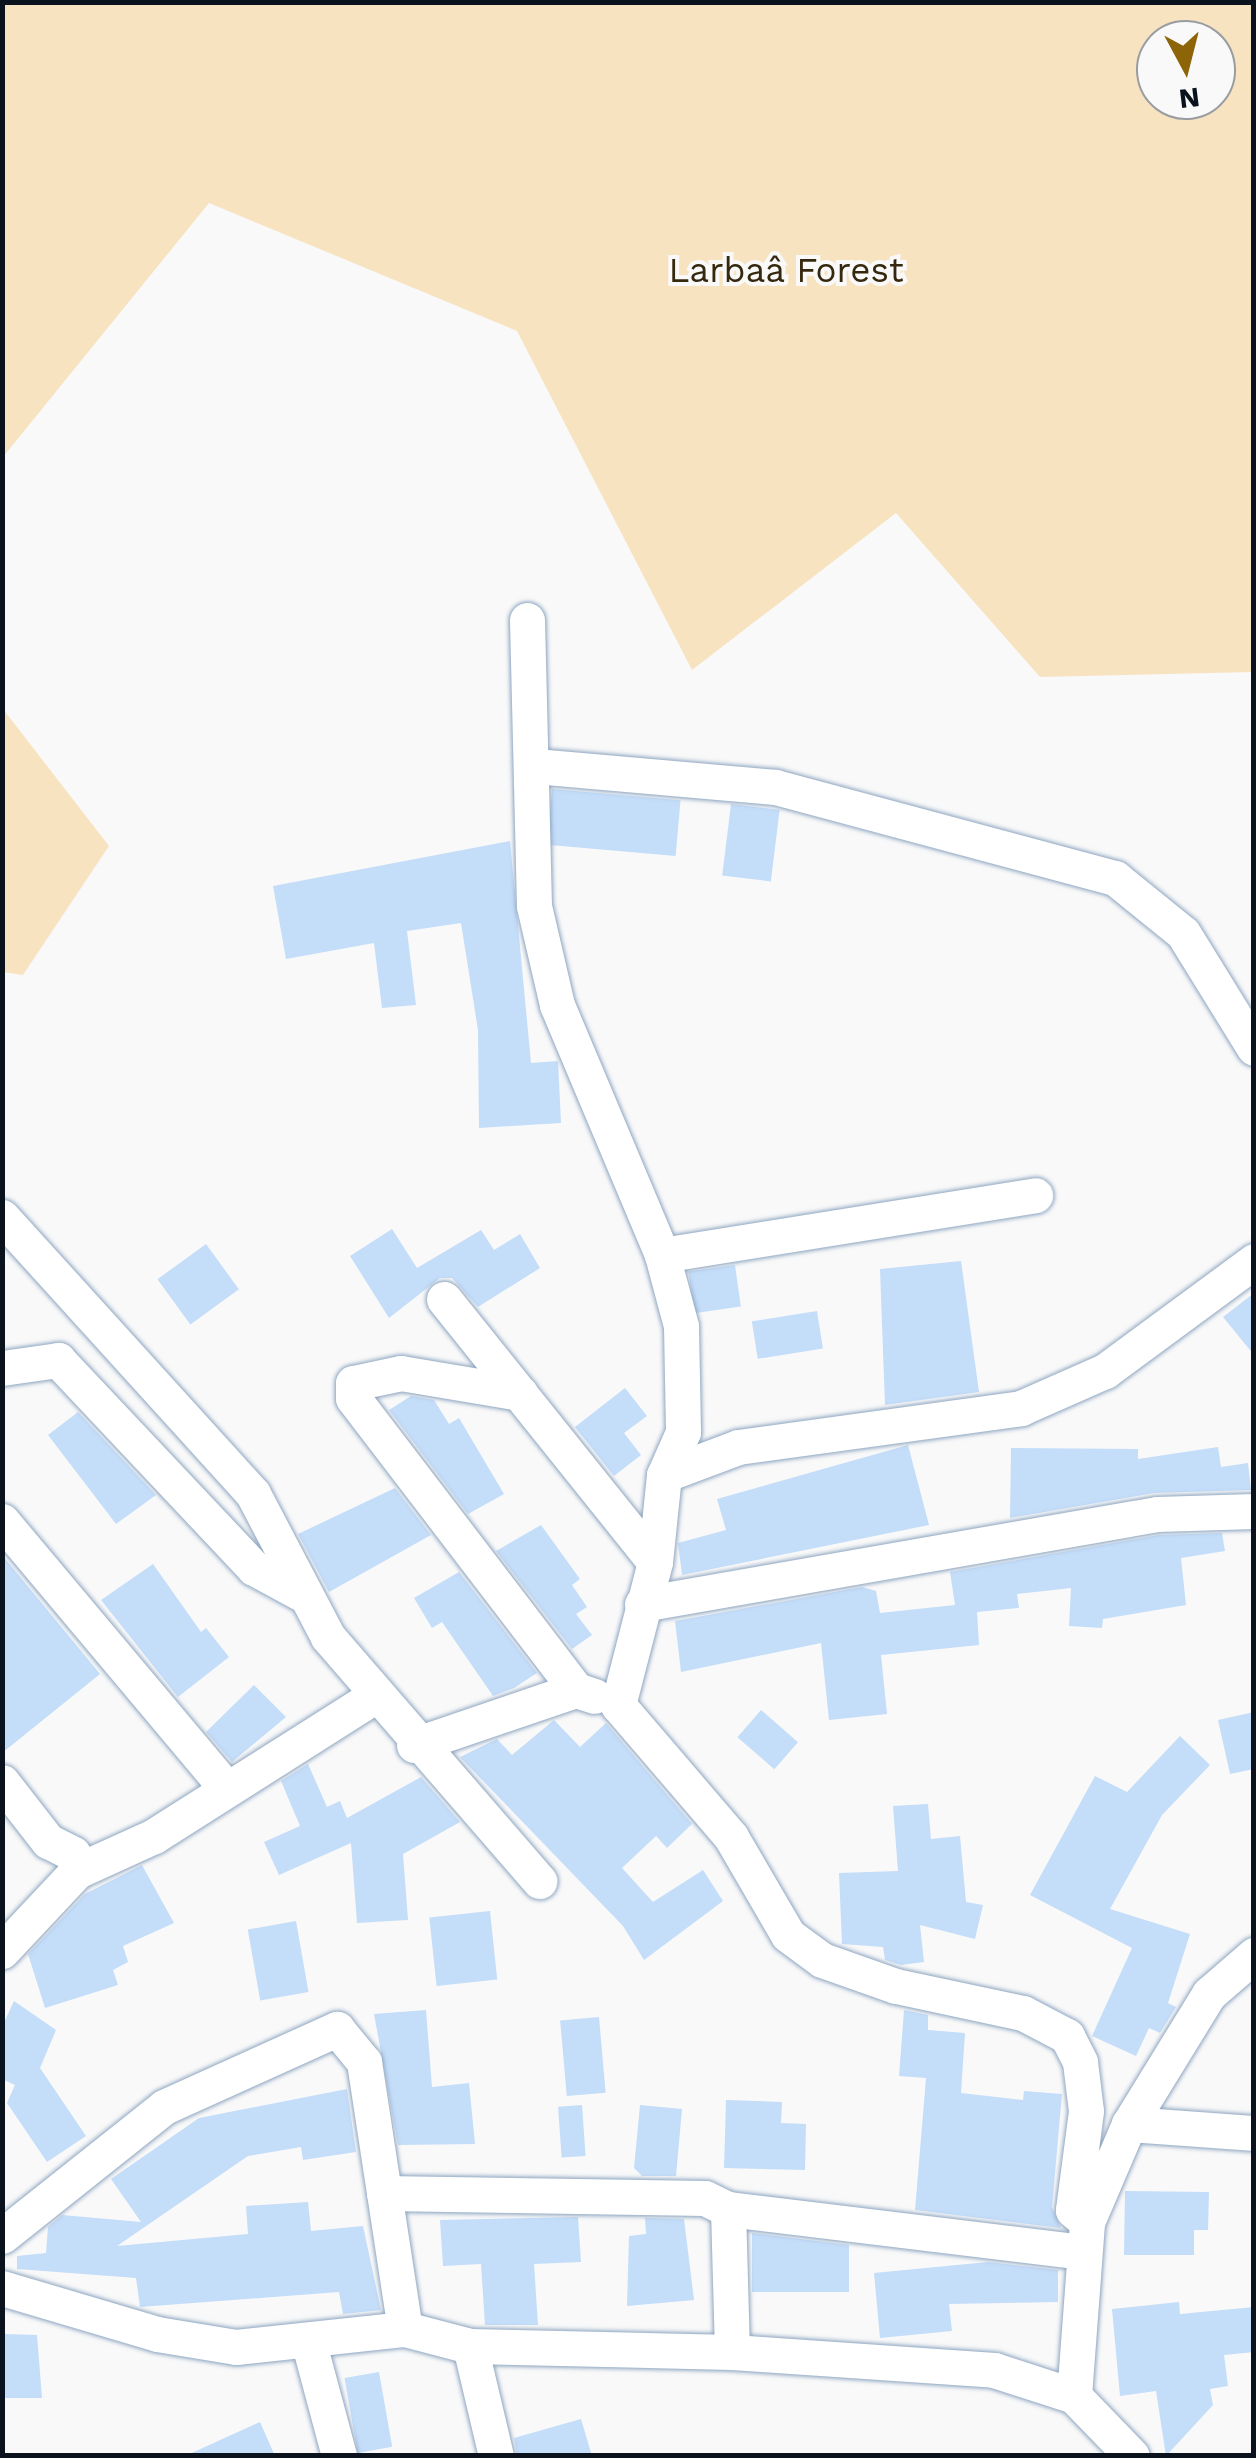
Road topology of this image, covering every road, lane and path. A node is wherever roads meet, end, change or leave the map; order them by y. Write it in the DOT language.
graph roads {
  1 [pos="527,620"];
  2 [pos="534,766"];
  3 [pos="1252,1042"];
  4 [pos="1035,1195"];
  5 [pos="2,1217"];
  6 [pos="662,1255"];
  7 [pos="1254,1261"];
  8 [pos="444,1299"];
  9 [pos="2,1368"];
  10 [pos="520,1393"];
  11 [pos="664,1475"];
  12 [pos="1254,1510"];
  13 [pos="2,1521"];
  14 [pos="655,1562"];
  15 [pos="300,1593"];
  16 [pos="642,1604"];
  17 [pos="576,1690"];
  18 [pos="375,1696"];
  19 [pos="618,1706"];
  20 [pos="414,1745"];
  21 [pos="2,1782"];
  22 [pos="225,1787"];
  23 [pos="78,1871"];
  24 [pos="539,1881"];
  25 [pos="2,1951"];
  26 [pos="1254,1956"];
  27 [pos="1129,2124"];
  28 [pos="1254,2133"];
  29 [pos="384,2192"];
  30 [pos="728,2209"];
  31 [pos="2,2236"];
  32 [pos="1085,2237"];
  33 [pos="2,2288"];
  34 [pos="405,2329"];
  35 [pos="308,2340"];
  36 [pos="470,2346"];
  37 [pos="732,2352"];
  38 [pos="1074,2396"];
  39 [pos="338,2456"];
  40 [pos="496,2456"];
  41 [pos="1132,2456"];
  1 -- 2 [label="street"];
  2 -- 3 [label="street"];
  2 -- 6 [label="street"];
  4 -- 6 [label="street"];
  5 -- 15 [label="street"];
  6 -- 11 [label="street"];
  7 -- 11 [label="street"];
  8 -- 10 [label="street"];
  9 -- 15 [label="street"];
  10 -- 14 [label="street"];
  10 -- 17 [label="street"];
  11 -- 14 [label="street"];
  12 -- 16 [label="street"];
  13 -- 22 [label="street"];
  14 -- 16 [label="street"];
  15 -- 18 [label="street"];
  16 -- 19 [label="street"];
  17 -- 19 [label="street"];
  17 -- 20 [label="street"];
  18 -- 20 [label="street"];
  18 -- 22 [label="street"];
  19 -- 32 [label="street"];
  20 -- 24 [label="street"];
  21 -- 23 [label="street"];
  22 -- 23 [label="street"];
  23 -- 25 [label="street"];
  26 -- 27 [label="street"];
  27 -- 28 [label="street"];
  27 -- 32 [label="street"];
  29 -- 30 [label="street"];
  29 -- 31 [label="street"];
  29 -- 34 [label="street"];
  30 -- 32 [label="street"];
  30 -- 37 [label="street"];
  32 -- 38 [label="street"];
  33 -- 35 [label="street"];
  34 -- 35 [label="street"];
  34 -- 36 [label="street"];
  35 -- 39 [label="street"];
  36 -- 37 [label="street"];
  36 -- 40 [label="street"];
  37 -- 38 [label="street"];
  38 -- 41 [label="street"];
}
